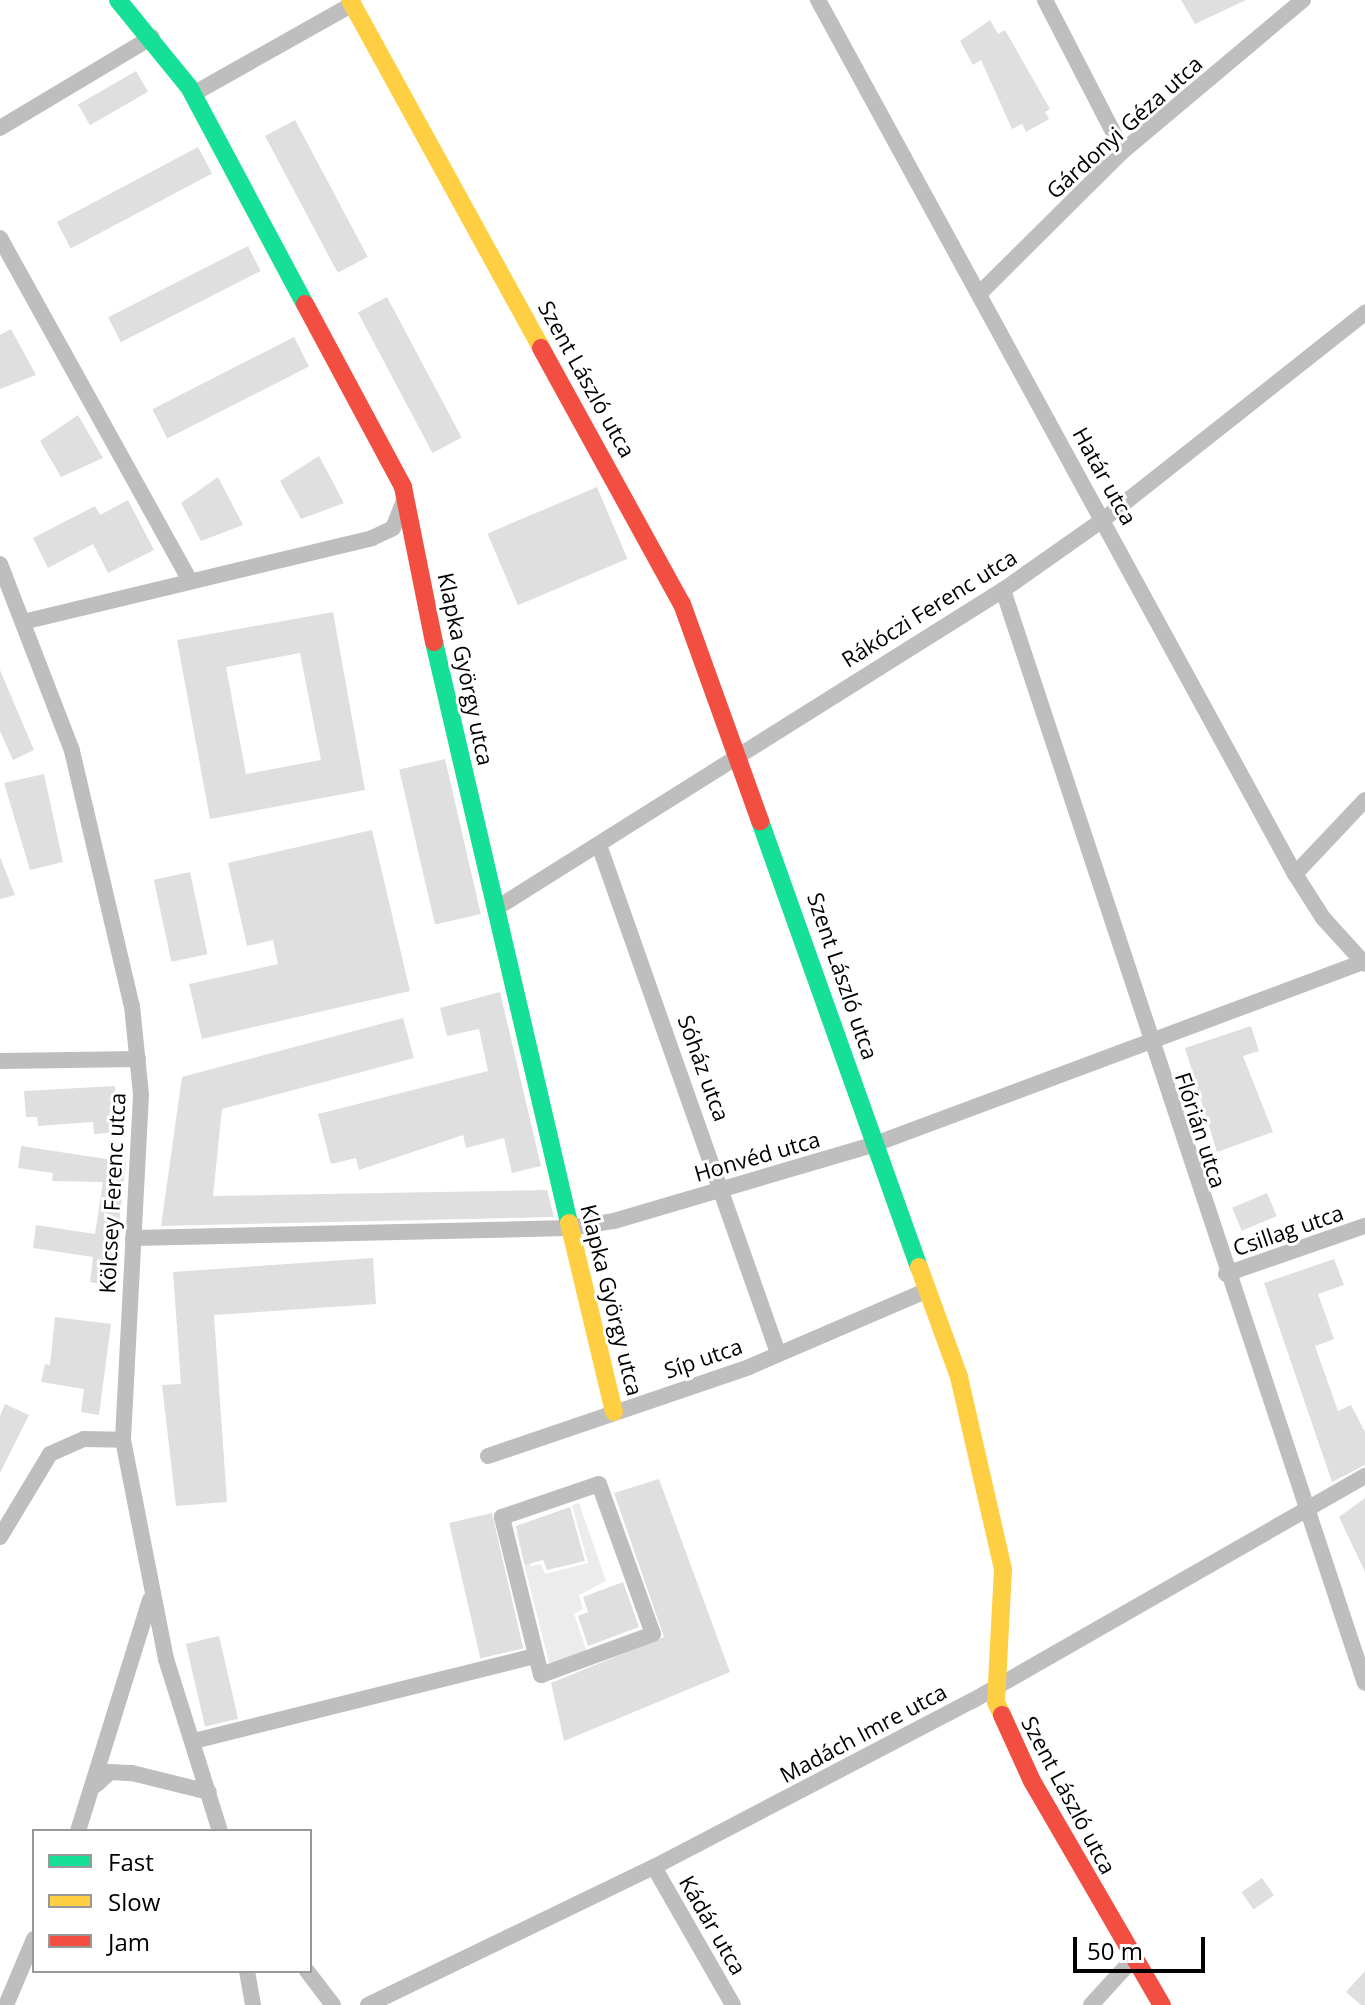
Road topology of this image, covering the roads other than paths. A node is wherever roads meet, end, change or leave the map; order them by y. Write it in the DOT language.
graph roads {
  1 [pos="118,0"];
  2 [pos="818,0"];
  3 [pos="1045,0"];
  4 [pos="1303,0"];
  5 [pos="352,2"];
  6 [pos="152,37"];
  7 [pos="193,94"];
  8 [pos="0,128"];
  9 [pos="1123,151"];
  10 [pos="0,238"];
  11 [pos="980,293"];
  12 [pos="1365,313"];
  13 [pos="405,497"];
  14 [pos="1104,519"];
  15 [pos="0,564"];
  16 [pos="189,579"];
  17 [pos="1003,590"];
  18 [pos="23,622"];
  19 [pos="737,754"];
  20 [pos="1365,800"];
  21 [pos="599,845"];
  22 [pos="1295,874"];
  23 [pos="495,909"];
  24 [pos="1364,963"];
  25 [pos="1150,1044"];
  26 [pos="138,1059"];
  27 [pos="0,1061"];
  28 [pos="875,1144"];
  29 [pos="725,1189"];
  30 [pos="1365,1226"];
  31 [pos="569,1228"];
  32 [pos="133,1238"];
  33 [pos="1226,1274"];
  34 [pos="928,1290"];
  35 [pos="778,1353"];
  36 [pos="614,1412"];
  37 [pos="123,1440"];
  38 [pos="488,1456"];
  39 [pos="1365,1476"];
  40 [pos="1303,1509"];
  41 [pos="0,1537"];
  42 [pos="151,1597"];
  43 [pos="528,1658"];
  44 [pos="1365,1683"];
  45 [pos="995,1684"];
  46 [pos="194,1741"];
  47 [pos="96,1785"];
  48 [pos="209,1792"];
  49 [pos="79,1829"];
  50 [pos="219,1829"];
  51 [pos="654,1867"];
  52 [pos="32,1944"];
  53 [pos="1133,1959"];
  54 [pos="247,1973"];
  55 [pos="309,1973"];
  56 [pos="6,2005"];
  57 [pos="253,2005"];
  58 [pos="333,2005"];
  59 [pos="368,2005"];
  60 [pos="733,2005"];
  61 [pos="1091,2005"];
  62 [pos="1162,2005"];
  1 -- 6 [label="street, Klapka György utca"];
  2 -- 11 [label="street, Határ utca"];
  3 -- 9 [label="street"];
  4 -- 9 [label="street, Gárdonyi Géza utca"];
  5 -- 7 [label="street"];
  5 -- 19 [label="street, Szent László utca"];
  6 -- 7 [label="street, Klapka György utca"];
  6 -- 8 [label="street"];
  7 -- 13 [label="street, Klapka György utca"];
  9 -- 11 [label="street, Gárdonyi Géza utca"];
  10 -- 16 [label="street"];
  11 -- 14 [label="street, Határ utca"];
  12 -- 14 [label="street, Rákóczi Ferenc utca"];
  13 -- 16 [label="street"];
  13 -- 23 [label="street, Klapka György utca"];
  14 -- 17 [label="street, Rákóczi Ferenc utca"];
  14 -- 22 [label="street, Határ utca"];
  15 -- 18 [label="street, Kölcsey Ferenc utca"];
  16 -- 18 [label="street"];
  17 -- 19 [label="street, Rákóczi Ferenc utca"];
  17 -- 25 [label="street, Flórián utca"];
  18 -- 26 [label="street, Kölcsey Ferenc utca"];
  19 -- 21 [label="street, Rákóczi Ferenc utca"];
  19 -- 28 [label="street, Szent László utca"];
  20 -- 22 [label="street"];
  21 -- 23 [label="street, Rákóczi Ferenc utca"];
  21 -- 29 [label="street, Sóház utca"];
  22 -- 24 [label="street, Határ utca"];
  23 -- 31 [label="street, Klapka György utca"];
  24 -- 25 [label="street, Honvéd utca"];
  25 -- 28 [label="street, Honvéd utca"];
  25 -- 33 [label="street, Flórián utca"];
  26 -- 27 [label="street"];
  26 -- 32 [label="street, Kölcsey Ferenc utca"];
  28 -- 29 [label="street, Honvéd utca"];
  28 -- 34 [label="street, Szent László utca"];
  29 -- 31 [label="street, Honvéd utca"];
  29 -- 35 [label="street, Sóház utca"];
  30 -- 33 [label="street, Csillag utca"];
  31 -- 32 [label="street, Honvéd utca"];
  31 -- 36 [label="street, Klapka György utca"];
  32 -- 37 [label="street, Kölcsey Ferenc utca"];
  33 -- 40 [label="street, Flórián utca"];
  34 -- 35 [label="street, Síp utca"];
  34 -- 45 [label="street, Szent László utca"];
  35 -- 36 [label="street, Síp utca"];
  36 -- 38 [label="street, Síp utca"];
  37 -- 41 [label="street"];
  37 -- 42 [label="street, Kölcsey Ferenc utca"];
  39 -- 40 [label="street, Madách Imre utca"];
  40 -- 44 [label="street, Flórián utca"];
  40 -- 45 [label="street, Madách Imre utca"];
  42 -- 46 [label="street, Kölcsey Ferenc utca"];
  42 -- 47 [label="street"];
  43 -- 43 [label="street"];
  43 -- 46 [label="street"];
  45 -- 51 [label="street, Madách Imre utca"];
  45 -- 53 [label="street, Szent László utca"];
  46 -- 48 [label="street, Kölcsey Ferenc utca"];
  47 -- 48 [label="street"];
  47 -- 49 [label="street"];
  48 -- 50 [label="street, Kölcsey Ferenc utca"];
  51 -- 59 [label="street, Madách Imre utca"];
  51 -- 60 [label="street, Kádár utca"];
  52 -- 56 [label="street"];
  53 -- 61 [label="street"];
  53 -- 62 [label="street, Szent László utca"];
  54 -- 57 [label="street"];
  55 -- 58 [label="street"];
}
